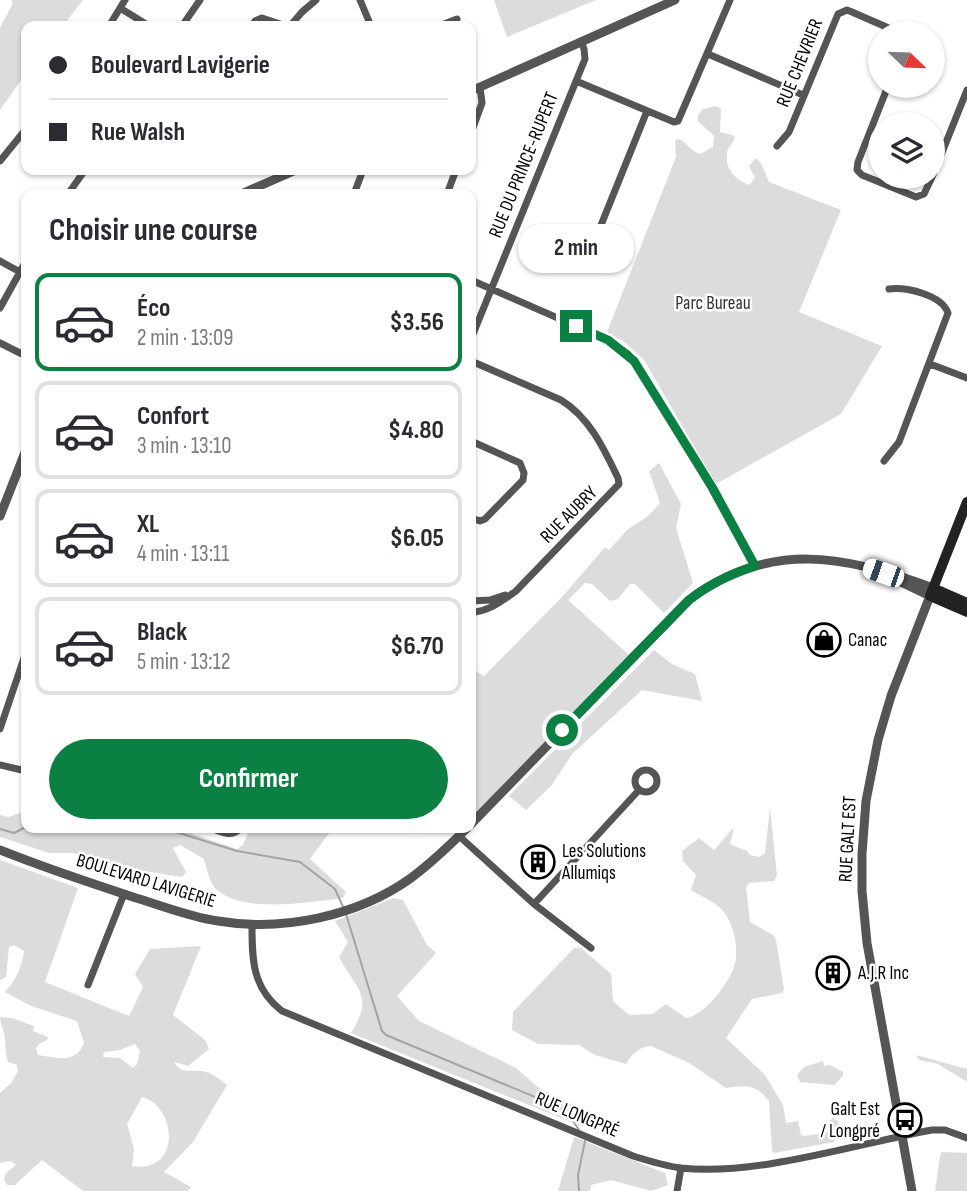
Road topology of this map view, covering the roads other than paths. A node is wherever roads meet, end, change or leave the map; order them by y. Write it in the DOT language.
graph roads {
  1 [pos="200,0"];
  2 [pos="316,0"];
  3 [pos="360,0"];
  4 [pos="675,0"];
  5 [pos="730,0"];
  6 [pos="123,4"];
  7 [pos="457,19"];
  8 [pos="112,21"];
  9 [pos="143,21"];
  10 [pos="185,21"];
  11 [pos="255,21"];
  12 [pos="272,21"];
  13 [pos="293,21"];
  14 [pos="369,21"];
  15 [pos="452,21"];
  16 [pos="873,21"];
  17 [pos="581,41"];
  18 [pos="708,54"];
  19 [pos="576,80"];
  20 [pos="476,89"];
  21 [pos="967,90"];
  22 [pos="476,91"];
  23 [pos="803,95"];
  24 [pos="964,107"];
  25 [pos="647,111"];
  26 [pos="476,120"];
  27 [pos="21,135"];
  28 [pos="868,137"];
  29 [pos="777,146"];
  30 [pos="945,148"];
  31 [pos="0,161"];
  32 [pos="274,175"];
  33 [pos="868,178"];
  34 [pos="250,189"];
  35 [pos="895,189"];
  36 [pos="927,189"];
  37 [pos="593,245"];
  38 [pos="0,261"];
  39 [pos="20,272"];
  40 [pos="476,282"];
  41 [pos="491,288"];
  42 [pos="889,289"];
  43 [pos="0,308"];
  44 [pos="476,326"];
  45 [pos="0,343"];
  46 [pos="21,354"];
  47 [pos="476,363"];
  48 [pos="930,364"];
  49 [pos="967,378"];
  50 [pos="476,443"];
  51 [pos="884,461"];
  52 [pos="21,463"];
  53 [pos="967,502"];
  54 [pos="0,516"];
  55 [pos="476,520"];
  56 [pos="755,566"];
  57 [pos="516,591"];
  58 [pos="931,592"];
  59 [pos="476,601"];
  60 [pos="967,603"];
  61 [pos="476,612"];
  62 [pos="967,612"];
  63 [pos="21,677"];
  64 [pos="0,729"];
  65 [pos="0,765"];
  66 [pos="21,770"];
  67 [pos="639,790"];
  68 [pos="476,819"];
  69 [pos="462,833"];
  70 [pos="459,836"];
  71 [pos="0,850"];
  72 [pos="124,894"];
  73 [pos="534,904"];
  74 [pos="252,925"];
  75 [pos="591,948"];
  76 [pos="88,985"];
  77 [pos="902,1136"];
  78 [pos="967,1138"];
  79 [pos="681,1168"];
  80 [pos="677,1191"];
  81 [pos="912,1191"];
  1 -- 10 [label="street"];
  2 -- 13 [label="street"];
  3 -- 14 [label="street"];
  4 -- 17 [label="street"];
  5 -- 18 [label="street"];
  6 -- 8 [label="street"];
  6 -- 9 [label="street"];
  7 -- 15 [label="street"];
  11 -- 12 [label="street"];
  16 -- 23 [label="street, RUE CHEVRIER"];
  17 -- 19 [label="street, RUE DU PRINCE-RUPERT"];
  17 -- 20 [label="street"];
  18 -- 23 [label="street"];
  18 -- 25 [label="street"];
  19 -- 25 [label="street"];
  19 -- 41 [label="street, RUE DU PRINCE-RUPERT"];
  21 -- 24 [label="street"];
  22 -- 26 [label="street"];
  23 -- 29 [label="street, RUE CHEVRIER"];
  24 -- 30 [label="street"];
  25 -- 37 [label="street"];
  27 -- 31 [label="street"];
  28 -- 33 [label="street"];
  32 -- 34 [label="street"];
  35 -- 36 [label="street"];
  38 -- 39 [label="street"];
  39 -- 43 [label="street"];
  40 -- 41 [label="street"];
  41 -- 44 [label="street, RUE DU PRINCE-RUPERT"];
  41 -- 56 [label="street"];
  42 -- 48 [label="street"];
  45 -- 46 [label="street"];
  47 -- 57 [label="street, RUE AUBRY"];
  48 -- 49 [label="street"];
  48 -- 51 [label="street"];
  50 -- 55 [label="street"];
  52 -- 54 [label="street"];
  53 -- 58 [label="main road, RUE GALT EST"];
  56 -- 58 [label="street"];
  56 -- 68 [label="street"];
  57 -- 59 [label="street, RUE AUBRY"];
  57 -- 61 [label="street, RUE AUBRY"];
  58 -- 60 [label="main road"];
  58 -- 62 [label="main road"];
  58 -- 77 [label="street, RUE GALT EST"];
  63 -- 64 [label="street"];
  65 -- 66 [label="street"];
  67 -- 73 [label="street"];
  69 -- 70 [label="street, BOULEVARD LAVIGERIE"];
  70 -- 73 [label="street"];
  70 -- 74 [label="street, BOULEVARD LAVIGERIE"];
  71 -- 72 [label="street, BOULEVARD LAVIGERIE"];
  72 -- 74 [label="street, BOULEVARD LAVIGERIE"];
  72 -- 76 [label="street"];
  73 -- 75 [label="street"];
  74 -- 79 [label="street, RUE LONGPRÉ"];
  77 -- 78 [label="street, RUE LONGPRÉ"];
  77 -- 79 [label="street, RUE LONGPRÉ"];
  77 -- 81 [label="street, RUE GALT EST"];
  79 -- 80 [label="street"];
}
